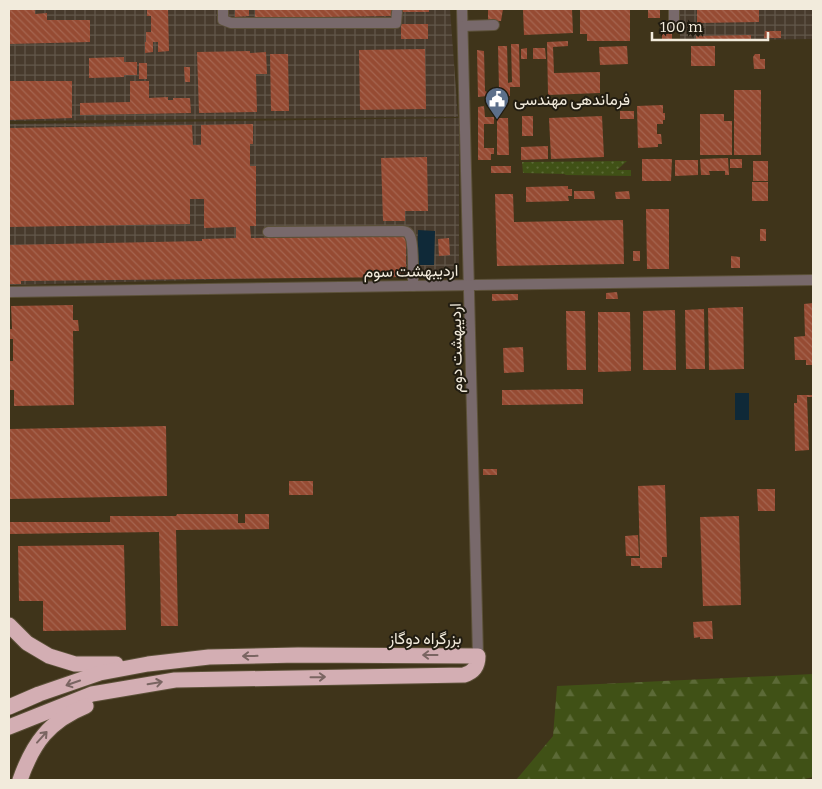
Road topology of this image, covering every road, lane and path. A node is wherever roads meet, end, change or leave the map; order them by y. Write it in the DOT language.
graph roads {
  1 [pos="223,9"];
  2 [pos="462,9"];
  3 [pos="674,9"];
  4 [pos="397,12"];
  5 [pos="494,25"];
  6 [pos="674,25"];
  7 [pos="463,26"];
  8 [pos="268,232"];
  9 [pos="813,280"];
  10 [pos="413,286"];
  11 [pos="469,286"];
  12 [pos="9,292"];
  13 [pos="9,625"];
  14 [pos="478,656"];
  15 [pos="148,664"];
  16 [pos="132,687"];
  17 [pos="9,706"];
  18 [pos="9,727"];
  19 [pos="20,780"];
  1 -- 4 [label="street"];
  2 -- 7 [label="street, اردیبهشت دوم"];
  3 -- 6 [label="street"];
  5 -- 7 [label="street"];
  7 -- 11 [label="street, اردیبهشت دوم"];
  8 -- 10 [label="street"];
  9 -- 11 [label="street, اردیبهشت سوم"];
  10 -- 11 [label="street, اردیبهشت سوم"];
  10 -- 12 [label="street, اردیبهشت سوم"];
  11 -- 14 [label="street, اردیبهشت دوم"];
  13 -- 15 [label="highway"];
  14 -- 15 [label="highway, بزرگراه دوگاز, one-way"];
  16 -- 14 [label="highway, بزرگراه دوگاز, one-way"];
  15 -- 17 [label="highway, بزرگراه دوگاز, one-way"];
  16 -- 18 [label="highway, بزرگراه دوگاز"];
  19 -- 16 [label="highway, one-way"];
}
